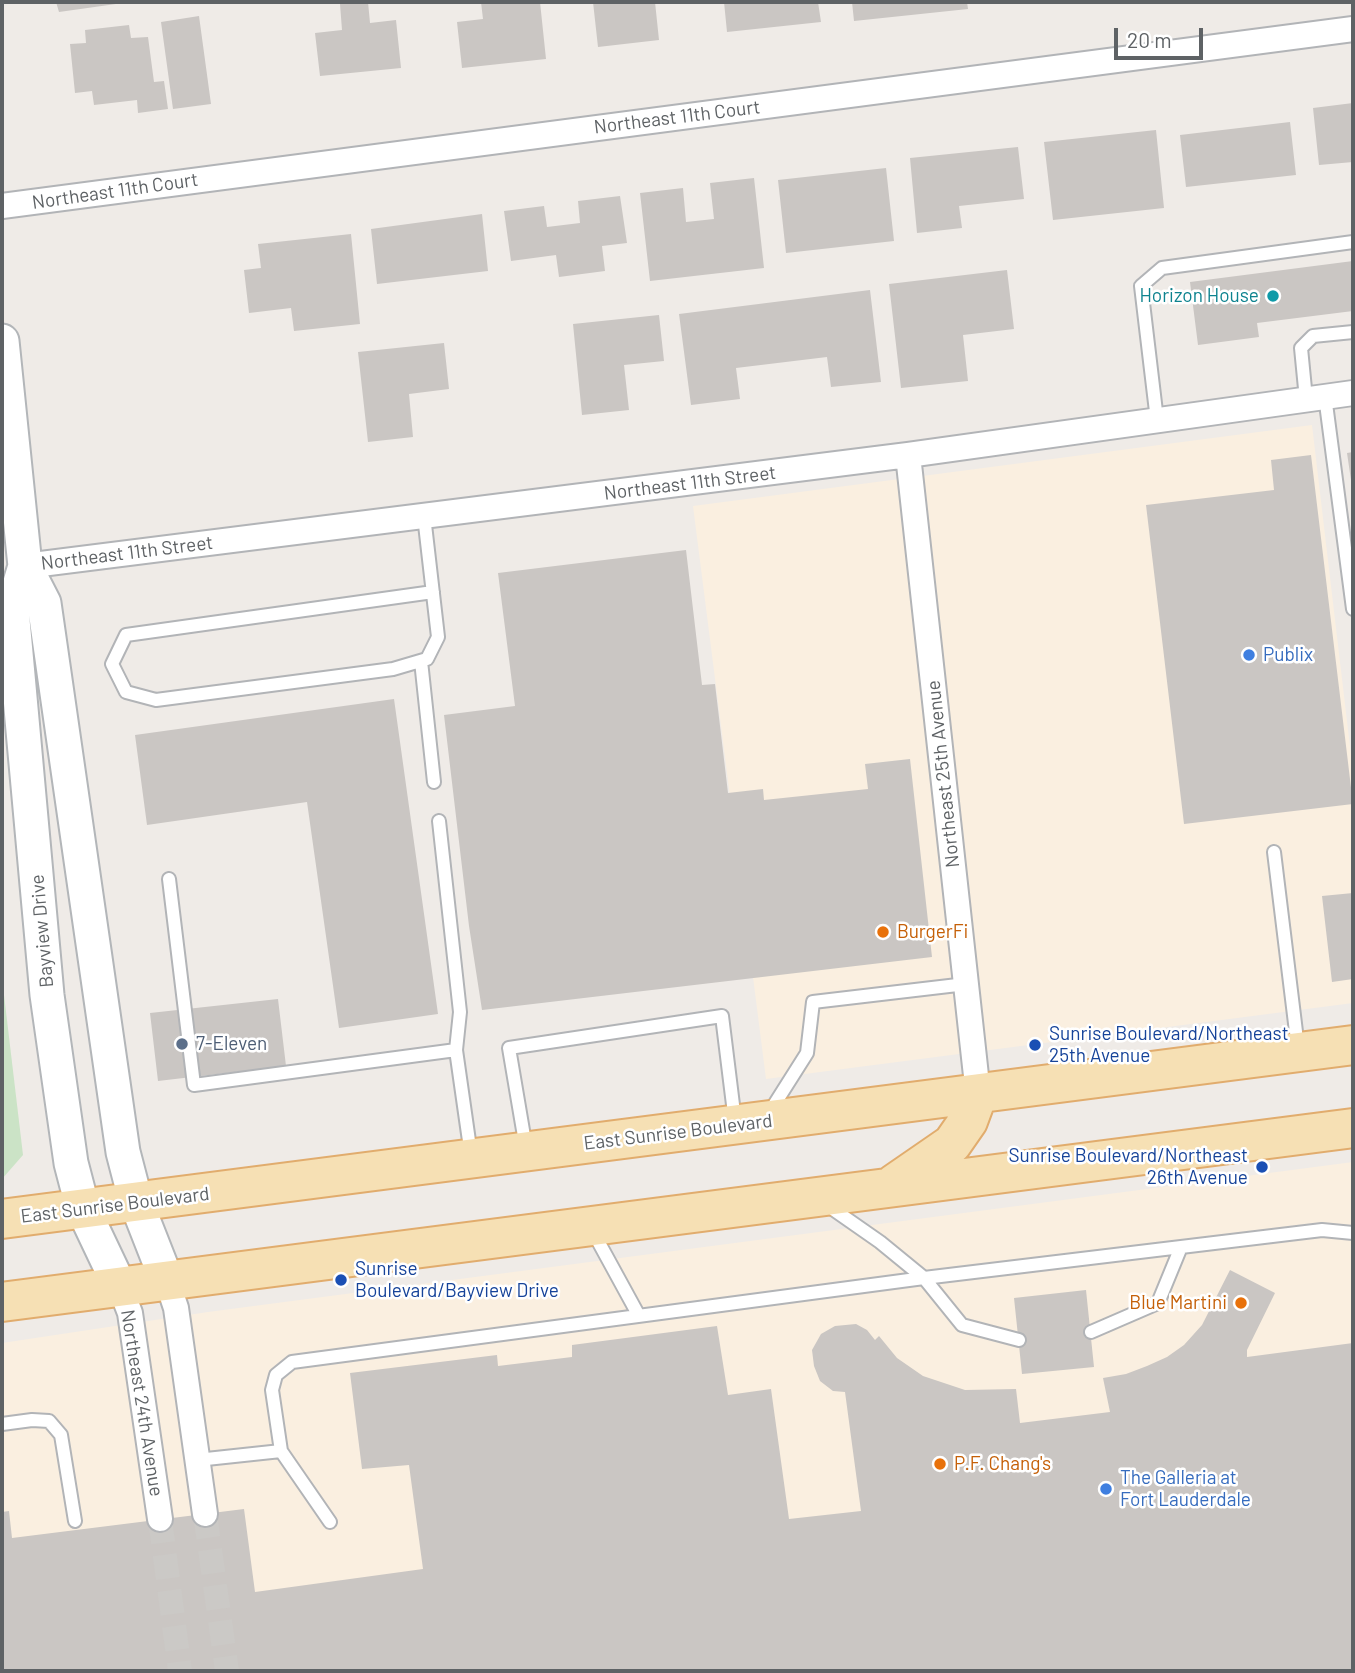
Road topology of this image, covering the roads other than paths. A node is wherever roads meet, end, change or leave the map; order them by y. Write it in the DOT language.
graph roads {
  1 [pos="1353,30"];
  2 [pos="2,206"];
  3 [pos="1353,242"];
  4 [pos="1353,332"];
  5 [pos="2,341"];
  6 [pos="1353,393"];
  7 [pos="1315,398"];
  8 [pos="1157,420"];
  9 [pos="908,455"];
  10 [pos="8,460"];
  11 [pos="424,516"];
  12 [pos="25,566"];
  13 [pos="433,592"];
  14 [pos="1353,609"];
  15 [pos="421,661"];
  16 [pos="434,782"];
  17 [pos="439,821"];
  18 [pos="1274,852"];
  19 [pos="169,879"];
  20 [pos="966,984"];
  21 [pos="1353,1045"];
  22 [pos="456,1050"];
  23 [pos="1299,1052"];
  24 [pos="978,1094"];
  25 [pos="749,1123"];
  26 [pos="1353,1128"];
  27 [pos="527,1152"];
  28 [pos="471,1159"];
  29 [pos="890,1187"];
  30 [pos="816,1197"];
  31 [pos="136,1202"];
  32 [pos="83,1209"];
  33 [pos="2,1219"];
  34 [pos="590,1226"];
  35 [pos="1353,1233"];
  36 [pos="1181,1247"];
  37 [pos="924,1278"];
  38 [pos="167,1281"];
  39 [pos="120,1287"];
  40 [pos="2,1302"];
  41 [pos="639,1316"];
  42 [pos="1091,1332"];
  43 [pos="1018,1340"];
  44 [pos="2,1424"];
  45 [pos="281,1451"];
  46 [pos="197,1461"];
  47 [pos="205,1514"];
  48 [pos="160,1520"];
  49 [pos="75,1521"];
  50 [pos="330,1522"];
  1 -- 2 [label="street, Northeast 11th Court"];
  3 -- 8 [label="lane"];
  4 -- 7 [label="lane"];
  5 -- 10 [label="street, Bayview Drive"];
  6 -- 7 [label="street, Northeast 11th Street"];
  7 -- 8 [label="street, Northeast 11th Street"];
  7 -- 14 [label="lane"];
  8 -- 9 [label="street, Northeast 11th Street"];
  9 -- 11 [label="street, Northeast 11th Street"];
  9 -- 20 [label="street, Northeast 25th Avenue"];
  10 -- 12 [label="street, Bayview Drive"];
  11 -- 12 [label="street, Northeast 11th Street"];
  11 -- 13 [label="lane"];
  12 -- 31 [label="street, Bayview Drive"];
  12 -- 32 [label="street, Bayview Drive"];
  13 -- 15 [label="lane"];
  13 -- 15 [label="lane"];
  15 -- 16 [label="lane"];
  17 -- 22 [label="lane"];
  18 -- 23 [label="lane"];
  19 -- 22 [label="lane"];
  20 -- 24 [label="street, Northeast 25th Avenue"];
  20 -- 25 [label="lane"];
  21 -- 23 [label="main road, East Sunrise Boulevard"];
  22 -- 28 [label="lane"];
  23 -- 24 [label="main road, East Sunrise Boulevard"];
  24 -- 25 [label="main road, East Sunrise Boulevard"];
  24 -- 29 [label="main road"];
  25 -- 27 [label="main road, East Sunrise Boulevard"];
  25 -- 27 [label="lane"];
  26 -- 29 [label="main road"];
  27 -- 28 [label="main road, East Sunrise Boulevard"];
  28 -- 31 [label="main road, East Sunrise Boulevard"];
  29 -- 30 [label="main road"];
  30 -- 34 [label="main road"];
  30 -- 37 [label="lane"];
  31 -- 32 [label="main road, East Sunrise Boulevard"];
  31 -- 38 [label="street, Bayview Drive"];
  32 -- 33 [label="main road, East Sunrise Boulevard"];
  32 -- 39 [label="street, Bayview Drive"];
  34 -- 38 [label="main road"];
  34 -- 41 [label="lane"];
  35 -- 36 [label="lane"];
  36 -- 37 [label="lane"];
  36 -- 42 [label="lane"];
  37 -- 41 [label="lane"];
  37 -- 43 [label="lane"];
  38 -- 39 [label="main road"];
  38 -- 46 [label="street"];
  39 -- 40 [label="main road"];
  39 -- 48 [label="street, Northeast 24th Avenue"];
  41 -- 45 [label="lane"];
  44 -- 49 [label="lane"];
  45 -- 46 [label="lane"];
  45 -- 50 [label="lane"];
  46 -- 47 [label="street"];
}
